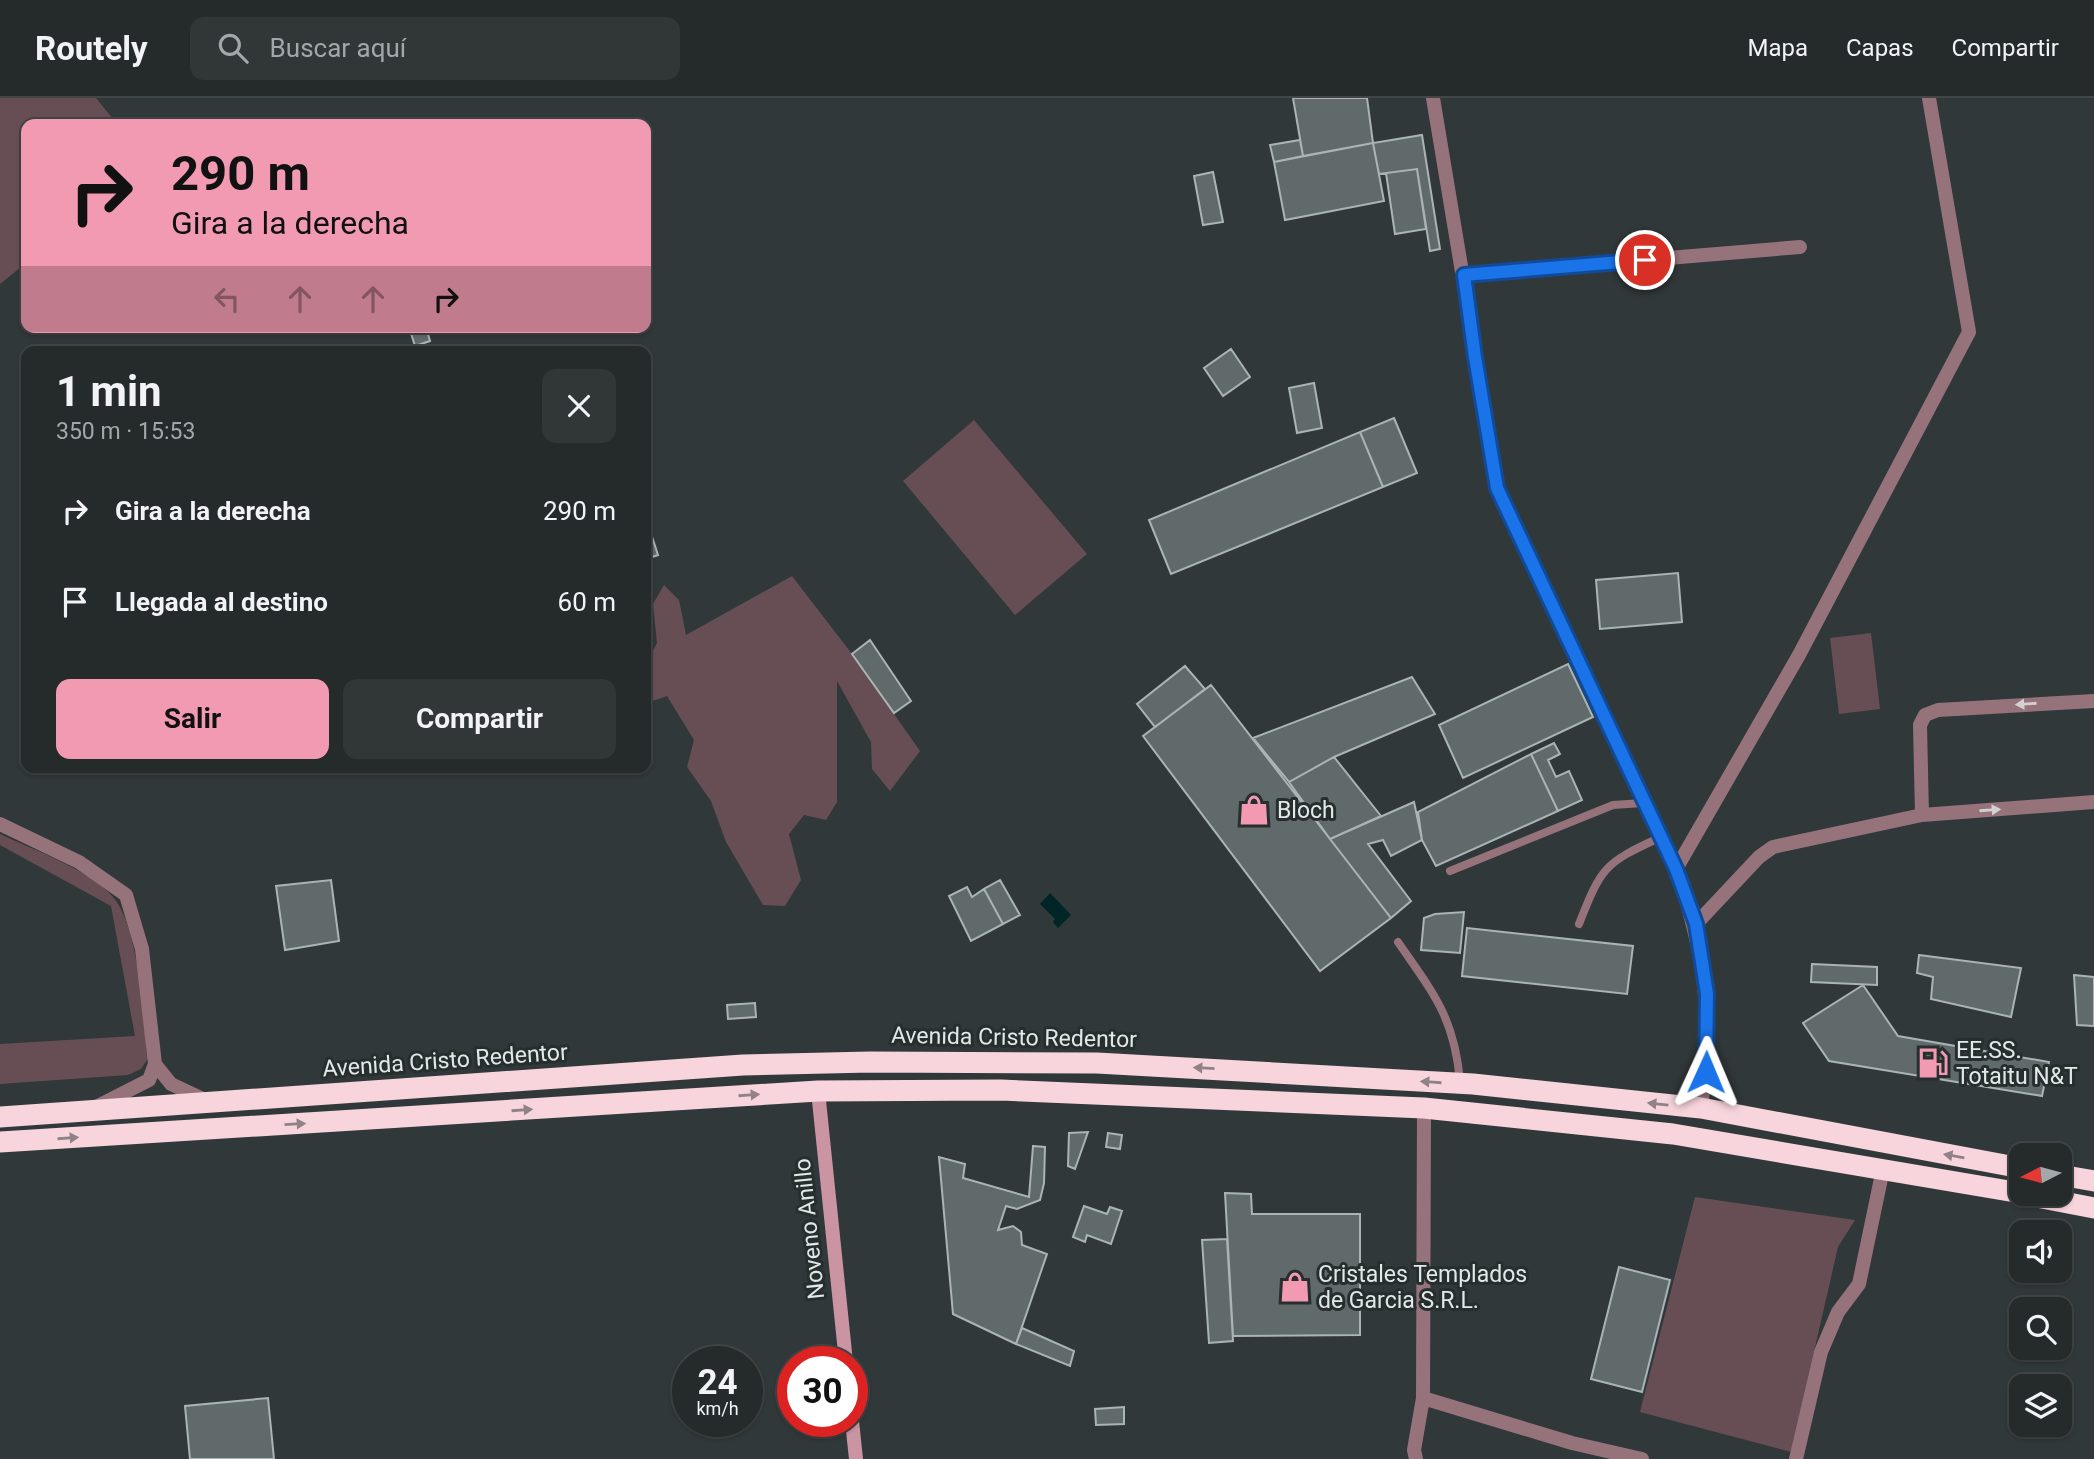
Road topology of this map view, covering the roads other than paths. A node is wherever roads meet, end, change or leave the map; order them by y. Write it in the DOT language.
graph roads {
  1 [pos="1433,98"];
  2 [pos="1929,98"];
  3 [pos="1800,247"];
  4 [pos="1464,275"];
  5 [pos="2094,701"];
  6 [pos="2094,802"];
  7 [pos="1643,803"];
  8 [pos="1922,815"];
  9 [pos="0,824"];
  10 [pos="1659,838"];
  11 [pos="1676,869"];
  12 [pos="1450,871"];
  13 [pos="1579,924"];
  14 [pos="1696,924"];
  15 [pos="1398,942"];
  16 [pos="155,1064"];
  17 [pos="1460,1084"];
  18 [pos="818,1091"];
  19 [pos="217,1104"];
  20 [pos="1424,1108"];
  21 [pos="1701,1108"];
  22 [pos="86,1112"];
  23 [pos="0,1117"];
  24 [pos="0,1142"];
  25 [pos="2009,1166"];
  26 [pos="1884,1169"];
  27 [pos="2072,1177"];
  28 [pos="2094,1181"];
  29 [pos="2009,1191"];
  30 [pos="2072,1203"];
  31 [pos="2094,1208"];
  32 [pos="844,1346"];
  33 [pos="1423,1398"];
  34 [pos="854,1437"];
  35 [pos="856,1459"];
  36 [pos="1416,1459"];
  37 [pos="1643,1459"];
  38 [pos="1796,1459"];
  1 -- 4 [label="street"];
  2 -- 11 [label="street"];
  3 -- 4 [label="street"];
  4 -- 7 [label="street"];
  5 -- 8 [label="street, one-way"];
  8 -- 6 [label="street, one-way"];
  7 -- 10 [label="street"];
  7 -- 12 [label="lane"];
  8 -- 14 [label="street"];
  9 -- 16 [label="street"];
  10 -- 11 [label="street"];
  10 -- 13 [label="lane"];
  11 -- 14 [label="street"];
  14 -- 21 [label="street"];
  15 -- 17 [label="lane"];
  16 -- 19 [label="street"];
  16 -- 22 [label="street"];
  17 -- 19 [label="highway, Avenida Cristo Redentor, one-way"];
  21 -- 17 [label="highway, Avenida Cristo Redentor, one-way"];
  18 -- 20 [label="highway"];
  24 -- 18 [label="highway, one-way"];
  18 -- 32 [label="street, Noveno Anillo"];
  19 -- 22 [label="highway, Avenida Cristo Redentor"];
  20 -- 26 [label="highway"];
  20 -- 33 [label="street"];
  25 -- 21 [label="highway, Avenida Cristo Redentor, one-way"];
  22 -- 23 [label="highway, Avenida Cristo Redentor"];
  26 -- 29 [label="highway"];
  26 -- 38 [label="street"];
  27 -- 28 [label="highway"];
  30 -- 31 [label="highway"];
  33 -- 36 [label="street"];
  33 -- 37 [label="street"];
  34 -- 35 [label="street"];
}
